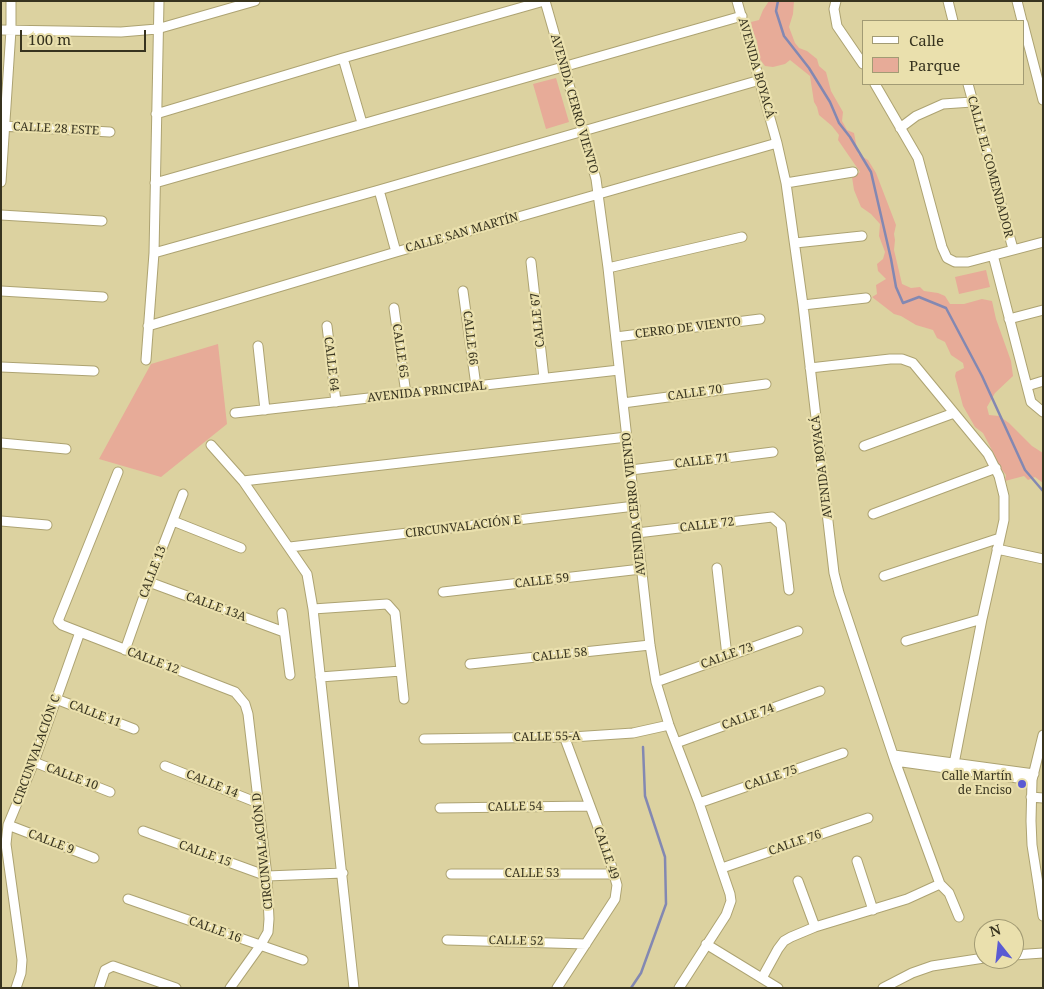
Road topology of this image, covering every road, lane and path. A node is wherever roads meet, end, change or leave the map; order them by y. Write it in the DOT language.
graph roads {
  1 [pos="11,1"];
  2 [pos="159,1"];
  3 [pos="255,1"];
  4 [pos="544,1"];
  5 [pos="737,1"];
  6 [pos="836,1"];
  7 [pos="948,1"];
  8 [pos="1017,1"];
  9 [pos="742,16"];
  10 [pos="953,20"];
  11 [pos="1022,20"];
  12 [pos="158,29"];
  13 [pos="1024,29"];
  14 [pos="1,30"];
  15 [pos="11,30"];
  16 [pos="343,58"];
  17 [pos="862,63"];
  18 [pos="564,66"];
  19 [pos="760,80"];
  20 [pos="876,85"];
  21 [pos="968,85"];
  22 [pos="1043,100"];
  23 [pos="972,102"];
  24 [pos="156,114"];
  25 [pos="362,123"];
  26 [pos="3,126"];
  27 [pos="900,128"];
  28 [pos="582,131"];
  29 [pos="110,132"];
  30 [pos="777,143"];
  31 [pos="853,172"];
  32 [pos="1,182"];
  33 [pos="155,183"];
  34 [pos="786,183"];
  35 [pos="379,190"];
  36 [pos="598,194"];
  37 [pos="1,215"];
  38 [pos="102,221"];
  39 [pos="862,236"];
  40 [pos="742,237"];
  41 [pos="1043,242"];
  42 [pos="795,243"];
  43 [pos="1013,249"];
  44 [pos="396,252"];
  45 [pos="154,253"];
  46 [pos="992,255"];
  47 [pos="531,262"];
  48 [pos="608,268"];
  49 [pos="463,290"];
  50 [pos="1,291"];
  51 [pos="104,297"];
  52 [pos="866,298"];
  53 [pos="803,305"];
  54 [pos="394,308"];
  55 [pos="1043,310"];
  56 [pos="1009,319"];
  57 [pos="760,320"];
  58 [pos="148,326"];
  59 [pos="327,326"];
  60 [pos="616,337"];
  61 [pos="258,346"];
  62 [pos="146,360"];
  63 [pos="1,367"];
  64 [pos="810,368"];
  65 [pos="619,370"];
  66 [pos="94,371"];
  67 [pos="544,378"];
  68 [pos="1043,381"];
  69 [pos="766,384"];
  70 [pos="476,386"];
  71 [pos="1026,386"];
  72 [pos="406,394"];
  73 [pos="336,402"];
  74 [pos="623,403"];
  75 [pos="265,410"];
  76 [pos="1043,412"];
  77 [pos="235,413"];
  78 [pos="954,413"];
  79 [pos="627,437"];
  80 [pos="1,442"];
  81 [pos="211,444"];
  82 [pos="864,446"];
  83 [pos="66,449"];
  84 [pos="773,452"];
  85 [pos="996,468"];
  86 [pos="631,470"];
  87 [pos="118,472"];
  88 [pos="242,481"];
  89 [pos="183,494"];
  90 [pos="635,506"];
  91 [pos="873,514"];
  92 [pos="1,521"];
  93 [pos="173,521"];
  94 [pos="48,525"];
  95 [pos="637,533"];
  96 [pos="1000,538"];
  97 [pos="290,547"];
  98 [pos="241,548"];
  99 [pos="998,549"];
  100 [pos="1043,559"];
  101 [pos="717,568"];
  102 [pos="642,569"];
  103 [pos="884,576"];
  104 [pos="149,582"];
  105 [pos="789,590"];
  106 [pos="443,592"];
  107 [pos="313,609"];
  108 [pos="282,613"];
  109 [pos="982,619"];
  110 [pos="798,631"];
  111 [pos="80,632"];
  112 [pos="284,632"];
  113 [pos="906,641"];
  114 [pos="650,645"];
  115 [pos="125,650"];
  116 [pos="727,656"];
  117 [pos="470,664"];
  118 [pos="401,671"];
  119 [pos="290,675"];
  120 [pos="320,677"];
  121 [pos="656,682"];
  122 [pos="820,691"];
  123 [pos="56,699"];
  124 [pos="404,699"];
  125 [pos="245,704"];
  126 [pos="669,725"];
  127 [pos="134,729"];
  128 [pos="1043,735"];
  129 [pos="564,736"];
  130 [pos="424,739"];
  131 [pos="676,744"];
  132 [pos="843,753"];
  133 [pos="894,758"];
  134 [pos="34,762"];
  135 [pos="954,765"];
  136 [pos="165,766"];
  137 [pos="1033,777"];
  138 [pos="110,792"];
  139 [pos="1031,797"];
  140 [pos="1043,798"];
  141 [pos="258,803"];
  142 [pos="699,803"];
  143 [pos="590,806"];
  144 [pos="440,808"];
  145 [pos="868,818"];
  146 [pos="8,825"];
  147 [pos="143,831"];
  148 [pos="94,858"];
  149 [pos="857,861"];
  150 [pos="722,868"];
  151 [pos="343,873"];
  152 [pos="451,874"];
  153 [pos="614,874"];
  154 [pos="267,876"];
  155 [pos="1040,876"];
  156 [pos="798,881"];
  157 [pos="940,884"];
  158 [pos="128,899"];
  159 [pos="873,910"];
  160 [pos="1043,916"];
  161 [pos="958,917"];
  162 [pos="816,927"];
  163 [pos="447,940"];
  164 [pos="586,944"];
  165 [pos="706,944"];
  166 [pos="260,946"];
  167 [pos="1043,953"];
  168 [pos="1024,954"];
  169 [pos="303,960"];
  170 [pos="974,960"];
  171 [pos="762,978"];
  172 [pos="16,988"];
  173 [pos="99,988"];
  174 [pos="176,988"];
  175 [pos="230,988"];
  176 [pos="354,988"];
  177 [pos="557,988"];
  178 [pos="679,988"];
  179 [pos="778,988"];
  180 [pos="883,988"];
  1 -- 15 [label="street"];
  2 -- 12 [label="street"];
  3 -- 12 [label="street"];
  4 -- 16 [label="street"];
  4 -- 18 [label="street, AVENIDA CERRO VIENTO"];
  5 -- 9 [label="street, AVENIDA BOYACÁ"];
  6 -- 17 [label="street"];
  7 -- 10 [label="street"];
  8 -- 11 [label="street"];
  9 -- 18 [label="street"];
  9 -- 19 [label="street, AVENIDA BOYACÁ"];
  12 -- 15 [label="street"];
  12 -- 24 [label="street"];
  13 -- 22 [label="street"];
  14 -- 15 [label="street"];
  15 -- 26 [label="street"];
  16 -- 24 [label="street"];
  16 -- 25 [label="street"];
  18 -- 25 [label="street"];
  18 -- 28 [label="street, AVENIDA CERRO VIENTO"];
  19 -- 28 [label="street"];
  19 -- 30 [label="street, AVENIDA BOYACÁ"];
  20 -- 27 [label="street"];
  21 -- 23 [label="street, CALLE EL COMENDADOR"];
  23 -- 27 [label="street"];
  23 -- 43 [label="street, CALLE EL COMENDADOR"];
  24 -- 33 [label="street"];
  25 -- 33 [label="street"];
  26 -- 29 [label="street, CALLE 28 ESTE"];
  26 -- 32 [label="street"];
  27 -- 46 [label="street"];
  28 -- 35 [label="street"];
  28 -- 36 [label="street, AVENIDA CERRO VIENTO"];
  30 -- 34 [label="street, AVENIDA BOYACÁ"];
  30 -- 36 [label="street, CALLE SAN MARTÍN"];
  31 -- 34 [label="street"];
  33 -- 45 [label="street"];
  34 -- 42 [label="street, AVENIDA BOYACÁ"];
  35 -- 44 [label="street"];
  35 -- 45 [label="street"];
  36 -- 44 [label="street, CALLE SAN MARTÍN"];
  36 -- 48 [label="street, AVENIDA CERRO VIENTO"];
  37 -- 38 [label="street"];
  39 -- 42 [label="street"];
  40 -- 48 [label="street"];
  41 -- 43 [label="street"];
  42 -- 53 [label="street, AVENIDA BOYACÁ"];
  43 -- 46 [label="street"];
  44 -- 58 [label="street, CALLE SAN MARTÍN"];
  45 -- 58 [label="street"];
  46 -- 56 [label="street"];
  47 -- 67 [label="street, CALLE 67"];
  48 -- 60 [label="street, AVENIDA CERRO VIENTO"];
  49 -- 70 [label="street, CALLE 66"];
  50 -- 51 [label="street"];
  52 -- 53 [label="street"];
  53 -- 64 [label="street, AVENIDA BOYACÁ"];
  54 -- 72 [label="street, CALLE 65"];
  55 -- 56 [label="street"];
  56 -- 71 [label="street"];
  57 -- 60 [label="street, CERRO DE VIENTO"];
  58 -- 62 [label="street"];
  59 -- 73 [label="street, CALLE 64"];
  60 -- 65 [label="street, AVENIDA CERRO VIENTO"];
  61 -- 75 [label="street"];
  63 -- 66 [label="street"];
  64 -- 78 [label="street"];
  64 -- 133 [label="street, AVENIDA BOYACÁ"];
  65 -- 67 [label="street, AVENIDA PRINCIPAL"];
  65 -- 74 [label="street, AVENIDA CERRO VIENTO"];
  67 -- 70 [label="street, AVENIDA PRINCIPAL"];
  68 -- 71 [label="street"];
  69 -- 74 [label="street, CALLE 70"];
  70 -- 72 [label="street, AVENIDA PRINCIPAL"];
  71 -- 76 [label="street"];
  72 -- 73 [label="street, AVENIDA PRINCIPAL"];
  73 -- 75 [label="street, AVENIDA PRINCIPAL"];
  74 -- 79 [label="street, AVENIDA CERRO VIENTO"];
  75 -- 77 [label="street, AVENIDA PRINCIPAL"];
  78 -- 82 [label="street"];
  78 -- 85 [label="street"];
  79 -- 86 [label="street, AVENIDA CERRO VIENTO"];
  79 -- 88 [label="street"];
  80 -- 83 [label="street"];
  81 -- 88 [label="street"];
  84 -- 86 [label="street, CALLE 71"];
  85 -- 91 [label="street"];
  85 -- 96 [label="street"];
  86 -- 90 [label="street, AVENIDA CERRO VIENTO"];
  87 -- 111 [label="street, CALLE 12"];
  88 -- 97 [label="street"];
  89 -- 93 [label="street, CALLE 13"];
  90 -- 95 [label="street, AVENIDA CERRO VIENTO"];
  90 -- 97 [label="street, CIRCUNVALACIÓN E"];
  92 -- 94 [label="street"];
  93 -- 98 [label="street"];
  93 -- 104 [label="street, CALLE 13"];
  95 -- 102 [label="street, AVENIDA CERRO VIENTO"];
  95 -- 105 [label="street, CALLE 72"];
  96 -- 99 [label="street"];
  96 -- 103 [label="street"];
  97 -- 107 [label="street"];
  99 -- 100 [label="street"];
  99 -- 109 [label="street"];
  101 -- 116 [label="street"];
  102 -- 106 [label="street, CALLE 59"];
  102 -- 114 [label="street, AVENIDA CERRO VIENTO"];
  104 -- 112 [label="street, CALLE 13A"];
  104 -- 115 [label="street, CALLE 13"];
  107 -- 118 [label="street"];
  107 -- 120 [label="street"];
  108 -- 112 [label="street"];
  109 -- 113 [label="street"];
  109 -- 135 [label="street"];
  110 -- 116 [label="street, CALLE 73"];
  111 -- 115 [label="street, CALLE 12"];
  111 -- 123 [label="street, CIRCUNVALACIÓN C"];
  112 -- 119 [label="street"];
  114 -- 117 [label="street, CALLE 58"];
  114 -- 121 [label="street, AVENIDA CERRO VIENTO"];
  115 -- 125 [label="street, CALLE 12"];
  116 -- 121 [label="street, CALLE 73"];
  118 -- 120 [label="street"];
  118 -- 124 [label="street"];
  120 -- 151 [label="street"];
  121 -- 126 [label="street, AVENIDA CERRO VIENTO"];
  122 -- 131 [label="street, CALLE 74"];
  123 -- 127 [label="street, CALLE 11"];
  123 -- 134 [label="street, CIRCUNVALACIÓN C"];
  125 -- 141 [label="street, CIRCUNVALACIÓN D"];
  126 -- 129 [label="street, CALLE 55-A"];
  126 -- 131 [label="street, AVENIDA CERRO VIENTO"];
  128 -- 137 [label="street"];
  129 -- 130 [label="street, CALLE 55-A"];
  129 -- 143 [label="street, CALLE 49"];
  131 -- 142 [label="street, AVENIDA CERRO VIENTO"];
  132 -- 142 [label="street, CALLE 75"];
  133 -- 135 [label="street"];
  133 -- 157 [label="street, AVENIDA BOYACÁ"];
  134 -- 138 [label="street, CALLE 10"];
  134 -- 146 [label="street, CIRCUNVALACIÓN C"];
  135 -- 137 [label="street"];
  136 -- 141 [label="street, CALLE 14"];
  137 -- 139 [label="street"];
  139 -- 140 [label="street"];
  139 -- 155 [label="street"];
  141 -- 154 [label="street, CIRCUNVALACIÓN D"];
  142 -- 150 [label="street, AVENIDA CERRO VIENTO"];
  143 -- 144 [label="street, CALLE 54"];
  143 -- 153 [label="street, CALLE 49"];
  145 -- 150 [label="street, CALLE 76"];
  146 -- 148 [label="street, CALLE 9"];
  146 -- 172 [label="street, CIRCUNVALACIÓN C"];
  147 -- 154 [label="street, CALLE 15"];
  149 -- 159 [label="street"];
  150 -- 165 [label="street, AVENIDA CERRO VIENTO"];
  151 -- 154 [label="street"];
  151 -- 176 [label="street"];
  152 -- 153 [label="street, CALLE 53"];
  153 -- 164 [label="street, CALLE 49"];
  154 -- 166 [label="street, CIRCUNVALACIÓN D"];
  155 -- 160 [label="street"];
  156 -- 162 [label="street"];
  157 -- 159 [label="street"];
  157 -- 161 [label="street, AVENIDA BOYACÁ"];
  158 -- 166 [label="street, CALLE 16"];
  159 -- 162 [label="street"];
  162 -- 171 [label="street"];
  163 -- 164 [label="street, CALLE 52"];
  164 -- 177 [label="street, CALLE 49"];
  165 -- 171 [label="street"];
  165 -- 178 [label="street, AVENIDA CERRO VIENTO"];
  166 -- 169 [label="street, CALLE 16"];
  166 -- 175 [label="street, CIRCUNVALACIÓN D"];
  167 -- 168 [label="street"];
  170 -- 180 [label="street"];
  171 -- 179 [label="street"];
  173 -- 174 [label="street"];
}
